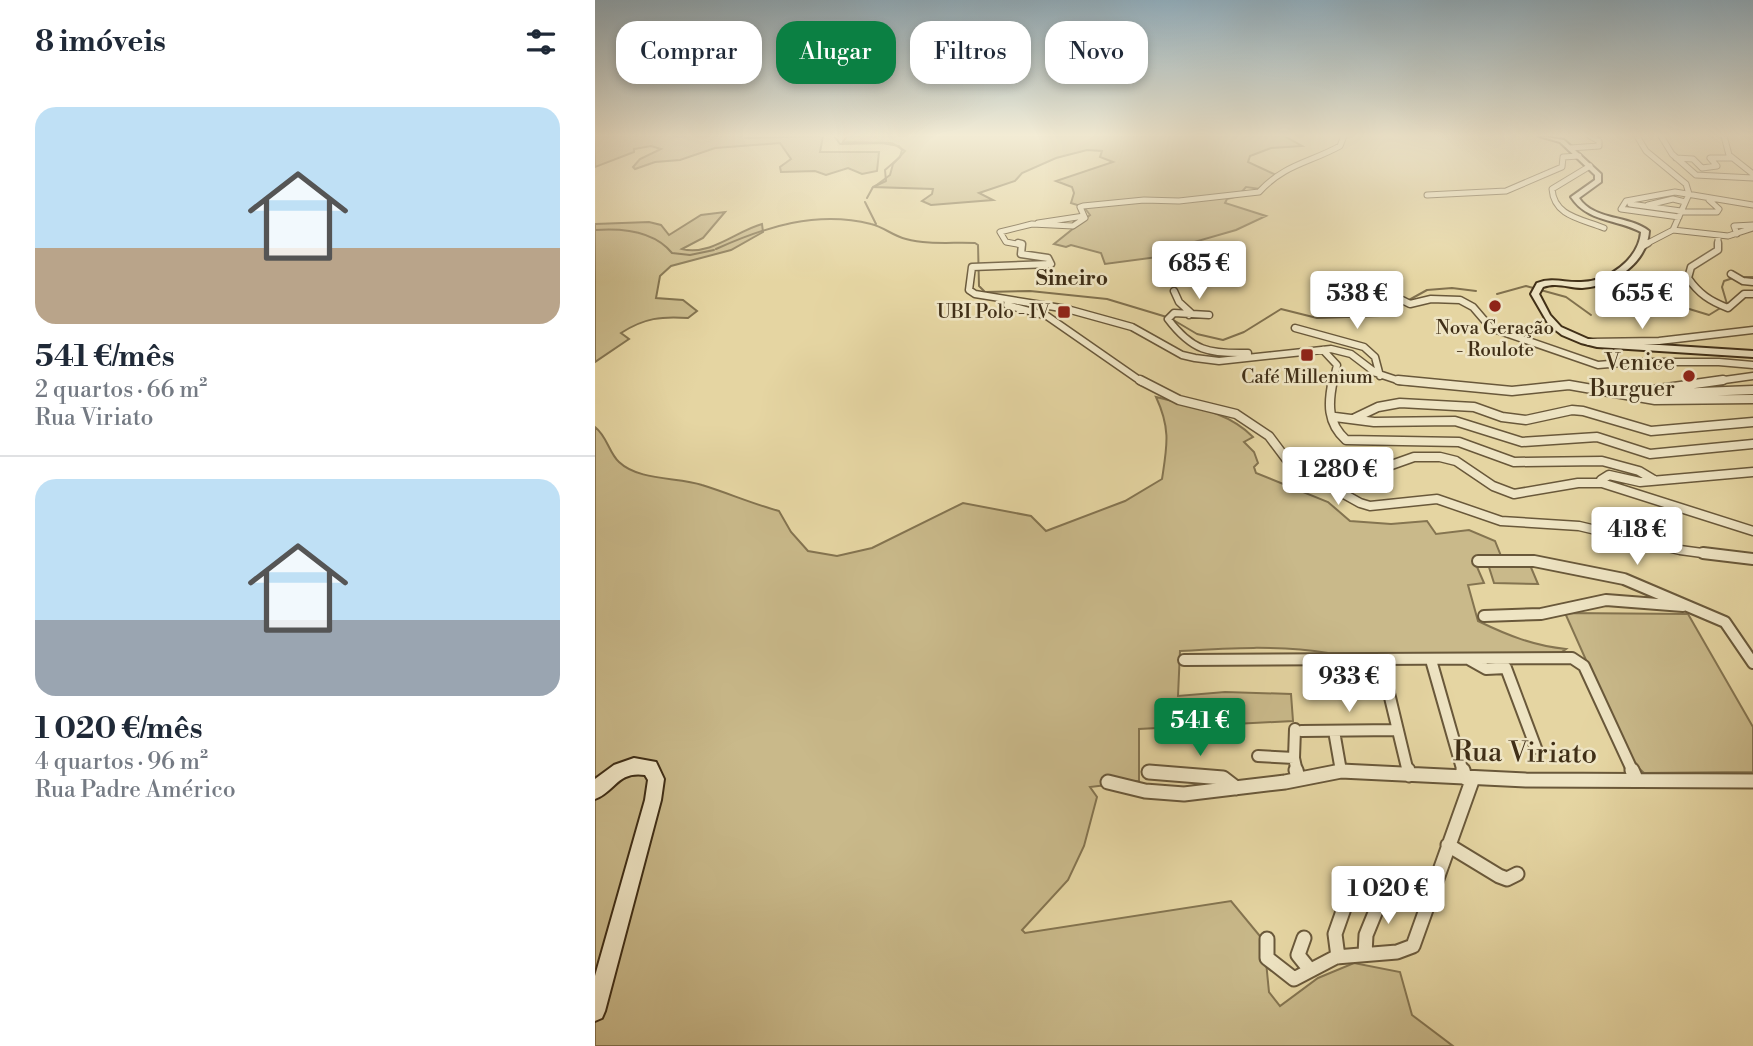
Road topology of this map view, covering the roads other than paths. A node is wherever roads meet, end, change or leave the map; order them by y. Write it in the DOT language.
graph roads {
  1 [pos="1266,185"];
  2 [pos="1520,185"];
  3 [pos="1559,185"];
  4 [pos="1591,185"];
  5 [pos="1686,185"];
  6 [pos="1689,194"];
  7 [pos="1427,195"];
  8 [pos="1709,199"];
  9 [pos="1685,202"];
  10 [pos="1730,203"];
  11 [pos="1625,204"];
  12 [pos="1753,205"];
  13 [pos="1649,207"];
  14 [pos="1719,209"];
  15 [pos="1680,213"];
  16 [pos="1753,227"];
  17 [pos="1604,228"];
  18 [pos="1673,230"];
  19 [pos="1717,236"];
  20 [pos="1643,246"];
  21 [pos="1735,277"];
  22 [pos="1753,282"];
  23 [pos="1537,290"];
  24 [pos="1174,291"];
  25 [pos="1753,294"];
  26 [pos="1003,296"];
  27 [pos="1404,302"];
  28 [pos="1189,315"];
  29 [pos="1209,316"];
  30 [pos="1295,328"];
  31 [pos="1753,330"];
  32 [pos="1589,342"];
  33 [pos="1323,350"];
  34 [pos="1285,354"];
  35 [pos="1753,354"];
  36 [pos="1753,365"];
  37 [pos="1380,376"];
  38 [pos="1753,376"];
  39 [pos="1753,390"];
  40 [pos="1626,394"];
  41 [pos="1660,400"];
  42 [pos="1753,400"];
  43 [pos="1335,417"];
  44 [pos="1351,419"];
  45 [pos="1753,422"];
  46 [pos="1753,444"];
  47 [pos="1336,463"];
  48 [pos="1753,472"];
  49 [pos="1654,480"];
  50 [pos="1602,483"];
  51 [pos="1753,531"];
  52 [pos="1753,559"];
  53 [pos="1479,561"];
  54 [pos="1694,607"];
  55 [pos="1484,616"];
  56 [pos="1468,659"];
  57 [pos="1184,660"];
  58 [pos="1381,660"];
  59 [pos="1430,660"];
  60 [pos="1753,663"];
  61 [pos="1334,730"];
  62 [pos="1398,730"];
  63 [pos="1536,748"];
  64 [pos="1258,756"];
  65 [pos="1294,758"];
  66 [pos="1341,771"];
  67 [pos="1149,772"];
  68 [pos="1409,775"];
  69 [pos="1298,778"];
  70 [pos="1469,778"];
  71 [pos="1636,779"];
  72 [pos="1747,781"];
  73 [pos="1108,782"];
  74 [pos="1236,788"];
  75 [pos="595,791"];
  76 [pos="1753,792"];
  77 [pos="1448,845"];
  78 [pos="1517,874"];
  79 [pos="1384,891"];
  80 [pos="1347,897"];
  81 [pos="1304,938"];
  82 [pos="1267,939"];
  83 [pos="1365,954"];
  84 [pos="1338,957"];
  85 [pos="1310,970"];
  86 [pos="595,1011"];
  1 -- 26 [label="street"];
  2 -- 7 [label="street"];
  3 -- 17 [label="street"];
  4 -- 20 [label="street"];
  5 -- 6 [label="street"];
  6 -- 8 [label="street"];
  6 -- 9 [label="street"];
  6 -- 11 [label="street"];
  8 -- 10 [label="street"];
  8 -- 14 [label="street"];
  9 -- 13 [label="street"];
  9 -- 15 [label="street"];
  10 -- 12 [label="street"];
  10 -- 14 [label="street"];
  11 -- 13 [label="street"];
  11 -- 15 [label="street"];
  13 -- 15 [label="street"];
  14 -- 15 [label="street"];
  15 -- 18 [label="street"];
  16 -- 19 [label="street"];
  18 -- 19 [label="street"];
  18 -- 20 [label="street"];
  19 -- 25 [label="street"];
  20 -- 23 [label="street"];
  21 -- 22 [label="street"];
  23 -- 32 [label="street"];
  24 -- 28 [label="street"];
  26 -- 34 [label="street"];
  26 -- 52 [label="street"];
  27 -- 36 [label="street"];
  28 -- 29 [label="street"];
  28 -- 34 [label="street"];
  30 -- 37 [label="street"];
  31 -- 32 [label="street"];
  32 -- 35 [label="street"];
  33 -- 34 [label="street"];
  33 -- 37 [label="street"];
  33 -- 43 [label="street"];
  37 -- 40 [label="street"];
  38 -- 40 [label="street"];
  39 -- 41 [label="street"];
  40 -- 41 [label="street"];
  41 -- 42 [label="street"];
  43 -- 44 [label="street"];
  43 -- 49 [label="street"];
  44 -- 45 [label="street"];
  44 -- 46 [label="street"];
  47 -- 50 [label="street"];
  48 -- 49 [label="street"];
  49 -- 50 [label="street"];
  50 -- 51 [label="street"];
  53 -- 54 [label="street"];
  54 -- 55 [label="street"];
  54 -- 60 [label="street"];
  56 -- 59 [label="street"];
  56 -- 63 [label="street"];
  56 -- 71 [label="street"];
  57 -- 58 [label="street"];
  58 -- 59 [label="street"];
  58 -- 62 [label="street"];
  59 -- 70 [label="street"];
  61 -- 62 [label="street"];
  61 -- 65 [label="street"];
  61 -- 66 [label="street"];
  62 -- 68 [label="street"];
  64 -- 65 [label="street"];
  65 -- 69 [label="street"];
  66 -- 68 [label="street, Rua Viriato"];
  66 -- 69 [label="street, Rua Viriato"];
  67 -- 74 [label="street, Rua Viriato"];
  68 -- 70 [label="street, Rua Viriato"];
  69 -- 74 [label="street, Rua Viriato"];
  70 -- 71 [label="street, Rua Viriato"];
  70 -- 77 [label="street"];
  71 -- 72 [label="street, Rua Viriato"];
  72 -- 76 [label="street"];
  73 -- 74 [label="street, Rua Viriato"];
  75 -- 86 [label="street"];
  77 -- 78 [label="street"];
  77 -- 83 [label="street"];
  79 -- 83 [label="street"];
  80 -- 84 [label="street"];
  81 -- 85 [label="street"];
  82 -- 85 [label="street"];
  83 -- 84 [label="street"];
  84 -- 85 [label="street"];
}
